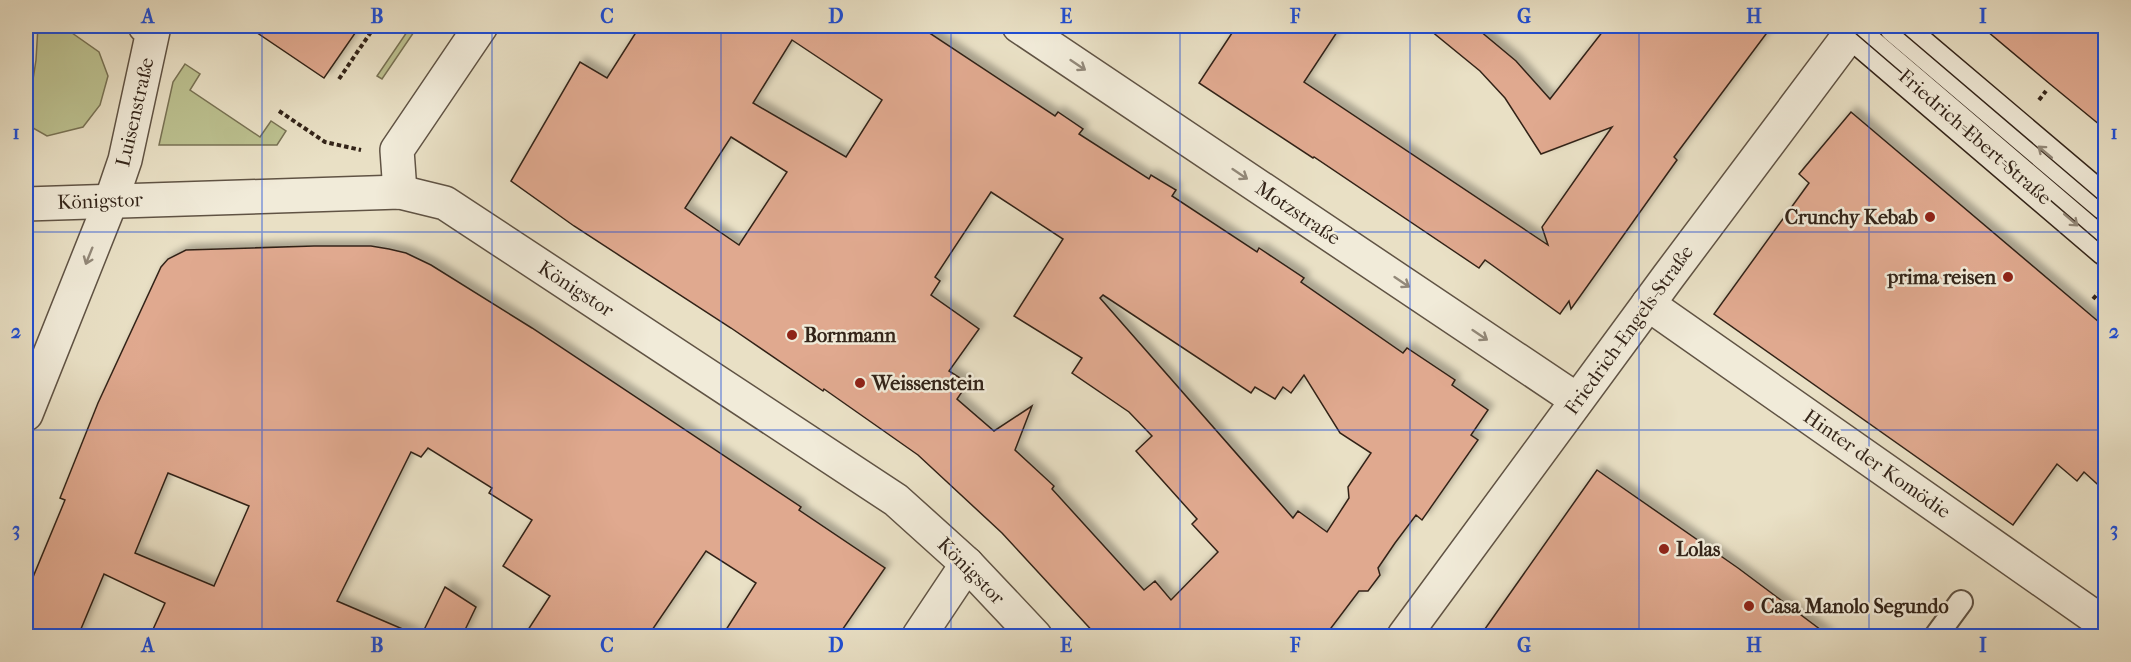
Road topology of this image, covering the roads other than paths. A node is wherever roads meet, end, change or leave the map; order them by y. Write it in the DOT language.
graph roads {
  1 [pos="146,26"];
  2 [pos="481,26"];
  3 [pos="1019,26"];
  4 [pos="1896,26"];
  5 [pos="1851,27"];
  6 [pos="400,192"];
  7 [pos="111,201"];
  8 [pos="26,204"];
  9 [pos="2106,204"];
  10 [pos="2106,249"];
  11 [pos="1648,304"];
  12 [pos="1577,400"];
  13 [pos="26,414"];
  14 [pos="967,564"];
  15 [pos="1961,602"];
  16 [pos="2106,625"];
  17 [pos="920,636"];
  18 [pos="1035,636"];
  19 [pos="1404,636"];
  20 [pos="1936,636"];
  1 -- 7 [label="street, Luisenstraße"];
  2 -- 6 [label="street"];
  3 -- 12 [label="street, Motzstraße, one-way"];
  9 -- 4 [label="street, Friedrich-Ebert-Straße, one-way"];
  5 -- 10 [label="street, Friedrich-Ebert-Straße, one-way"];
  5 -- 11 [label="street, Friedrich-Engels-Straße"];
  6 -- 7 [label="street, Königstor"];
  6 -- 14 [label="street, Königstor"];
  7 -- 8 [label="street, Königstor"];
  7 -- 13 [label="street, one-way"];
  11 -- 12 [label="street, Friedrich-Engels-Straße"];
  11 -- 16 [label="street, Hinter der Komödie"];
  12 -- 19 [label="street, Friedrich-Engels-Straße"];
  14 -- 17 [label="street"];
  14 -- 18 [label="street, Königstor"];
  15 -- 20 [label="lane"];
}
